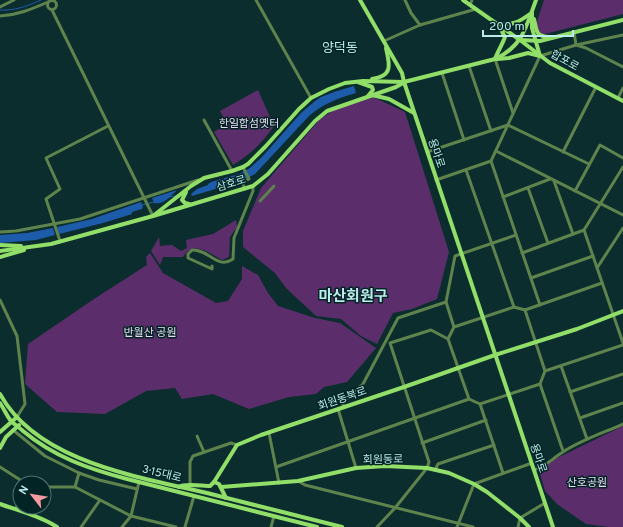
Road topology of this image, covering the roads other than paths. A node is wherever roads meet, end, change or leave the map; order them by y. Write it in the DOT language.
graph roads {
  1 [pos="14,0"];
  2 [pos="60,0"];
  3 [pos="256,0"];
  4 [pos="360,0"];
  5 [pos="405,0"];
  6 [pos="463,0"];
  7 [pos="472,0"];
  8 [pos="536,0"];
  9 [pos="49,1"];
  10 [pos="55,2"];
  11 [pos="0,5"];
  12 [pos="470,5"];
  13 [pos="476,9"];
  14 [pos="52,10"];
  15 [pos="532,12"];
  16 [pos="0,16"];
  17 [pos="623,20"];
  18 [pos="498,24"];
  19 [pos="420,25"];
  20 [pos="574,32"];
  21 [pos="623,35"];
  22 [pos="558,36"];
  23 [pos="520,40"];
  24 [pos="535,41"];
  25 [pos="385,43"];
  26 [pos="576,45"];
  27 [pos="540,56"];
  28 [pos="495,59"];
  29 [pos="469,66"];
  30 [pos="623,67"];
  31 [pos="442,73"];
  32 [pos="355,81"];
  33 [pos="363,81"];
  34 [pos="404,82"];
  35 [pos="596,87"];
  36 [pos="623,88"];
  37 [pos="372,95"];
  38 [pos="366,97"];
  39 [pos="311,98"];
  40 [pos="618,98"];
  41 [pos="623,101"];
  42 [pos="513,112"];
  43 [pos="414,113"];
  44 [pos="204,120"];
  45 [pos="508,125"];
  46 [pos="108,126"];
  47 [pos="491,131"];
  48 [pos="464,140"];
  49 [pos="496,151"];
  50 [pos="427,152"];
  51 [pos="563,152"];
  52 [pos="623,158"];
  53 [pos="491,161"];
  54 [pos="589,164"];
  55 [pos="623,167"];
  56 [pos="244,168"];
  57 [pos="466,170"];
  58 [pos="232,171"];
  59 [pos="204,178"];
  60 [pos="550,179"];
  61 [pos="436,180"];
  62 [pos="554,181"];
  63 [pos="191,186"];
  64 [pos="253,186"];
  65 [pos="274,186"];
  66 [pos="528,188"];
  67 [pos="245,189"];
  68 [pos="575,191"];
  69 [pos="503,197"];
  70 [pos="145,198"];
  71 [pos="260,201"];
  72 [pos="194,203"];
  73 [pos="601,204"];
  74 [pos="623,215"];
  75 [pos="153,216"];
  76 [pos="55,226"];
  77 [pos="623,228"];
  78 [pos="584,230"];
  79 [pos="0,232"];
  80 [pos="573,234"];
  81 [pos="516,235"];
  82 [pos="60,241"];
  83 [pos="492,243"];
  84 [pos="548,243"];
  85 [pos="0,245"];
  86 [pos="34,247"];
  87 [pos="0,251"];
  88 [pos="522,253"];
  89 [pos="461,254"];
  90 [pos="593,256"];
  91 [pos="0,257"];
  92 [pos="212,266"];
  93 [pos="597,268"];
  94 [pos="531,278"];
  95 [pos="602,283"];
  96 [pos="0,300"];
  97 [pos="446,302"];
  98 [pos="540,305"];
  99 [pos="514,307"];
  100 [pos="525,310"];
  101 [pos="623,311"];
  102 [pos="613,315"];
  103 [pos="483,317"];
  104 [pos="454,327"];
  105 [pos="448,339"];
  106 [pos="535,342"];
  107 [pos="385,343"];
  108 [pos="390,343"];
  109 [pos="623,344"];
  110 [pos="495,355"];
  111 [pos="561,366"];
  112 [pos="459,368"];
  113 [pos="545,371"];
  114 [pos="623,374"];
  115 [pos="540,384"];
  116 [pos="404,387"];
  117 [pos="570,392"];
  118 [pos="0,394"];
  119 [pos="509,394"];
  120 [pos="469,399"];
  121 [pos="0,403"];
  122 [pos="623,403"];
  123 [pos="480,404"];
  124 [pos="343,407"];
  125 [pos="338,409"];
  126 [pos="17,417"];
  127 [pos="414,418"];
  128 [pos="580,418"];
  129 [pos="486,420"];
  130 [pos="11,421"];
  131 [pos="22,422"];
  132 [pos="623,424"];
  133 [pos="18,426"];
  134 [pos="13,430"];
  135 [pos="0,432"];
  136 [pos="269,433"];
  137 [pos="197,436"];
  138 [pos="587,439"];
  139 [pos="348,441"];
  140 [pos="422,443"];
  141 [pos="237,445"];
  142 [pos="494,445"];
  143 [pos="0,448"];
  144 [pos="563,451"];
  145 [pos="204,452"];
  146 [pos="532,463"];
  147 [pos="0,467"];
  148 [pos="276,467"];
  149 [pos="356,468"];
  150 [pos="427,468"];
  151 [pos="435,470"];
  152 [pos="534,470"];
  153 [pos="79,473"];
  154 [pos="503,473"];
  155 [pos="12,475"];
  156 [pos="298,481"];
  157 [pos="139,482"];
  158 [pos="214,482"];
  159 [pos="279,483"];
  160 [pos="474,484"];
  161 [pos="190,485"];
  162 [pos="52,487"];
  163 [pos="75,487"];
  164 [pos="179,487"];
  165 [pos="221,487"];
  166 [pos="137,489"];
  167 [pos="194,496"];
  168 [pos="226,498"];
  169 [pos="100,500"];
  170 [pos="545,503"];
  171 [pos="0,504"];
  172 [pos="395,508"];
  173 [pos="12,509"];
  174 [pos="28,515"];
  175 [pos="131,516"];
  176 [pos="274,516"];
  177 [pos="520,518"];
  178 [pos="458,525"];
  179 [pos="57,527"];
  180 [pos="81,527"];
  181 [pos="122,527"];
  182 [pos="176,527"];
  183 [pos="185,527"];
  184 [pos="271,527"];
  185 [pos="317,527"];
  186 [pos="342,527"];
  187 [pos="377,527"];
  188 [pos="473,527"];
  189 [pos="518,527"];
  190 [pos="529,527"];
  191 [pos="553,527"];
  1 -- 11 [label="street"];
  2 -- 10 [label="street"];
  3 -- 39 [label="street"];
  4 -- 25 [label="main road, 용마로"];
  5 -- 19 [label="street"];
  6 -- 12 [label="main road, 합포로"];
  7 -- 12 [label="street"];
  8 -- 15 [label="main road"];
  9 -- 10 [label="street"];
  9 -- 14 [label="street"];
  9 -- 16 [label="street"];
  10 -- 14 [label="street"];
  12 -- 13 [label="main road, 합포로"];
  13 -- 18 [label="main road, 합포로"];
  13 -- 19 [label="street"];
  14 -- 46 [label="street"];
  15 -- 18 [label="main road"];
  15 -- 22 [label="main road"];
  15 -- 23 [label="main road"];
  15 -- 24 [label="main road"];
  17 -- 20 [label="main road"];
  18 -- 23 [label="main road, 합포로"];
  18 -- 28 [label="main road"];
  19 -- 25 [label="street"];
  20 -- 22 [label="main road"];
  20 -- 26 [label="street"];
  21 -- 26 [label="street"];
  22 -- 24 [label="main road"];
  23 -- 24 [label="main road"];
  23 -- 27 [label="main road, 합포로"];
  23 -- 28 [label="main road, 삼호로"];
  24 -- 27 [label="main road"];
  25 -- 33 [label="main road"];
  25 -- 34 [label="main road, 용마로"];
  26 -- 27 [label="street"];
  26 -- 30 [label="street"];
  27 -- 28 [label="main road"];
  27 -- 35 [label="main road, 합포로"];
  27 -- 42 [label="street"];
  28 -- 29 [label="main road, 삼호로"];
  28 -- 42 [label="street"];
  29 -- 31 [label="main road, 삼호로"];
  29 -- 47 [label="street"];
  31 -- 34 [label="main road, 삼호로"];
  31 -- 48 [label="street"];
  32 -- 33 [label="main road, 삼호로"];
  32 -- 38 [label="main road"];
  32 -- 39 [label="main road, 삼호로"];
  33 -- 34 [label="main road, 삼호로"];
  34 -- 37 [label="main road, 삼호로"];
  34 -- 43 [label="main road, 용마로"];
  35 -- 40 [label="main road, 합포로"];
  35 -- 51 [label="street"];
  36 -- 40 [label="street"];
  37 -- 38 [label="main road, 삼호로"];
  37 -- 43 [label="main road"];
  38 -- 64 [label="main road, 삼호로"];
  39 -- 56 [label="main road, 삼호로"];
  40 -- 41 [label="main road, 합포로"];
  42 -- 45 [label="street"];
  43 -- 50 [label="main road, 용마로"];
  44 -- 58 [label="street"];
  45 -- 47 [label="street"];
  45 -- 49 [label="street"];
  45 -- 51 [label="street"];
  46 -- 70 [label="street"];
  46 -- 76 [label="street"];
  47 -- 48 [label="street"];
  48 -- 50 [label="street"];
  49 -- 53 [label="street"];
  49 -- 60 [label="street"];
  50 -- 61 [label="main road, 용마로"];
  51 -- 54 [label="street"];
  52 -- 54 [label="street"];
  53 -- 57 [label="street"];
  53 -- 69 [label="street"];
  54 -- 68 [label="street"];
  55 -- 73 [label="street"];
  56 -- 58 [label="main road, 삼호로"];
  56 -- 67 [label="street"];
  57 -- 61 [label="street"];
  57 -- 83 [label="street"];
  58 -- 59 [label="main road, 삼호로"];
  59 -- 63 [label="main road, 삼호로"];
  59 -- 70 [label="street"];
  60 -- 62 [label="street"];
  60 -- 66 [label="street"];
  61 -- 89 [label="main road, 용마로"];
  62 -- 68 [label="street"];
  62 -- 80 [label="street"];
  63 -- 72 [label="main road"];
  63 -- 75 [label="main road, 삼호로"];
  64 -- 67 [label="main road, 삼호로"];
  64 -- 92 [label="street"];
  65 -- 71 [label="street"];
  66 -- 69 [label="street"];
  66 -- 84 [label="street"];
  67 -- 72 [label="main road, 삼호로"];
  68 -- 73 [label="street"];
  69 -- 81 [label="street"];
  70 -- 75 [label="street"];
  70 -- 76 [label="street"];
  72 -- 75 [label="main road, 삼호로"];
  73 -- 74 [label="street"];
  73 -- 78 [label="street"];
  75 -- 82 [label="main road, 삼호로"];
  76 -- 79 [label="street"];
  76 -- 82 [label="street"];
  77 -- 93 [label="street"];
  78 -- 80 [label="street"];
  78 -- 90 [label="street"];
  80 -- 84 [label="street"];
  81 -- 83 [label="street"];
  81 -- 88 [label="street"];
  82 -- 86 [label="main road, 삼호로"];
  83 -- 89 [label="street"];
  83 -- 99 [label="street"];
  84 -- 88 [label="street"];
  85 -- 86 [label="main road, 삼호로"];
  86 -- 87 [label="main road, 삼호로"];
  86 -- 91 [label="main road, 삼호로"];
  88 -- 94 [label="street"];
  89 -- 97 [label="street"];
  89 -- 103 [label="main road, 용마로"];
  90 -- 93 [label="street"];
  90 -- 94 [label="street"];
  93 -- 95 [label="street"];
  94 -- 98 [label="street"];
  95 -- 98 [label="street"];
  95 -- 102 [label="street"];
  96 -- 126 [label="street"];
  97 -- 104 [label="street"];
  97 -- 107 [label="street"];
  98 -- 100 [label="street"];
  99 -- 100 [label="street"];
  99 -- 103 [label="street"];
  100 -- 106 [label="street"];
  101 -- 102 [label="main road, 회원동북로"];
  102 -- 106 [label="main road, 회원동북로"];
  102 -- 109 [label="street"];
  103 -- 104 [label="street"];
  103 -- 110 [label="main road, 용마로"];
  104 -- 105 [label="street"];
  105 -- 108 [label="street"];
  105 -- 112 [label="street"];
  106 -- 110 [label="main road, 회원동북로"];
  106 -- 113 [label="street"];
  107 -- 108 [label="street"];
  107 -- 124 [label="street"];
  108 -- 116 [label="street"];
  109 -- 111 [label="street"];
  110 -- 112 [label="main road, 회원동북로"];
  110 -- 119 [label="main road, 용마로"];
  111 -- 113 [label="street"];
  111 -- 117 [label="street"];
  112 -- 116 [label="main road, 회원동북로"];
  112 -- 120 [label="street"];
  113 -- 115 [label="street"];
  114 -- 117 [label="street"];
  115 -- 119 [label="street"];
  115 -- 144 [label="street"];
  116 -- 124 [label="main road, 회원동북로"];
  116 -- 127 [label="street"];
  117 -- 128 [label="street"];
  118 -- 126 [label="main road, 3·15대로"];
  119 -- 123 [label="street"];
  119 -- 146 [label="main road, 용마로"];
  120 -- 123 [label="street"];
  120 -- 127 [label="street"];
  121 -- 130 [label="main road, 3·15대로"];
  122 -- 128 [label="street"];
  123 -- 129 [label="street"];
  124 -- 125 [label="main road, 회원동북로"];
  125 -- 136 [label="main road, 회원동북로"];
  125 -- 139 [label="street"];
  126 -- 130 [label="main road"];
  126 -- 131 [label="main road, 3·15대로"];
  127 -- 139 [label="street"];
  127 -- 140 [label="street"];
  128 -- 138 [label="street"];
  129 -- 140 [label="street"];
  129 -- 142 [label="street"];
  130 -- 133 [label="main road, 3·15대로"];
  130 -- 135 [label="main road"];
  131 -- 133 [label="main road"];
  131 -- 164 [label="main road, 3·15대로"];
  132 -- 138 [label="street"];
  133 -- 134 [label="main road"];
  133 -- 157 [label="main road, 3·15대로"];
  134 -- 143 [label="main road"];
  134 -- 153 [label="street"];
  136 -- 141 [label="main road, 회원동북로"];
  136 -- 148 [label="street"];
  137 -- 145 [label="street"];
  138 -- 144 [label="street"];
  139 -- 148 [label="street"];
  139 -- 149 [label="street"];
  140 -- 150 [label="street"];
  141 -- 145 [label="street"];
  141 -- 158 [label="main road"];
  142 -- 151 [label="street"];
  142 -- 154 [label="street"];
  144 -- 152 [label="street"];
  145 -- 161 [label="street"];
  146 -- 152 [label="main road, 용마로"];
  146 -- 154 [label="street"];
  147 -- 155 [label="street"];
  148 -- 159 [label="street"];
  149 -- 150 [label="main road, 회원동로"];
  149 -- 156 [label="main road, 회원동로"];
  150 -- 151 [label="main road, 회원동로"];
  150 -- 172 [label="street"];
  151 -- 160 [label="main road, 회원동로"];
  152 -- 170 [label="main road, 용마로"];
  153 -- 163 [label="street"];
  153 -- 166 [label="street"];
  154 -- 160 [label="street"];
  156 -- 159 [label="main road, 회원동로"];
  156 -- 172 [label="street"];
  157 -- 166 [label="street"];
  157 -- 167 [label="main road, 3·15대로"];
  158 -- 161 [label="main road"];
  158 -- 165 [label="main road"];
  159 -- 165 [label="main road, 회원동로"];
  160 -- 177 [label="main road, 회원동로"];
  160 -- 178 [label="street"];
  161 -- 164 [label="main road"];
  162 -- 163 [label="street"];
  163 -- 169 [label="street"];
  164 -- 168 [label="main road, 3·15대로"];
  165 -- 168 [label="main road"];
  166 -- 175 [label="street"];
  167 -- 176 [label="main road, 3·15대로"];
  167 -- 183 [label="street"];
  168 -- 186 [label="main road, 3·15대로"];
  169 -- 175 [label="street"];
  169 -- 180 [label="street"];
  170 -- 177 [label="street"];
  170 -- 191 [label="main road, 용마로"];
  171 -- 173 [label="main road"];
  172 -- 178 [label="street"];
  172 -- 187 [label="street"];
  174 -- 179 [label="main road"];
  175 -- 181 [label="street"];
  175 -- 182 [label="street"];
  176 -- 184 [label="street"];
  176 -- 185 [label="main road, 3·15대로"];
  177 -- 189 [label="street"];
  177 -- 190 [label="main road, 회원동로"];
  178 -- 188 [label="street"];
}
